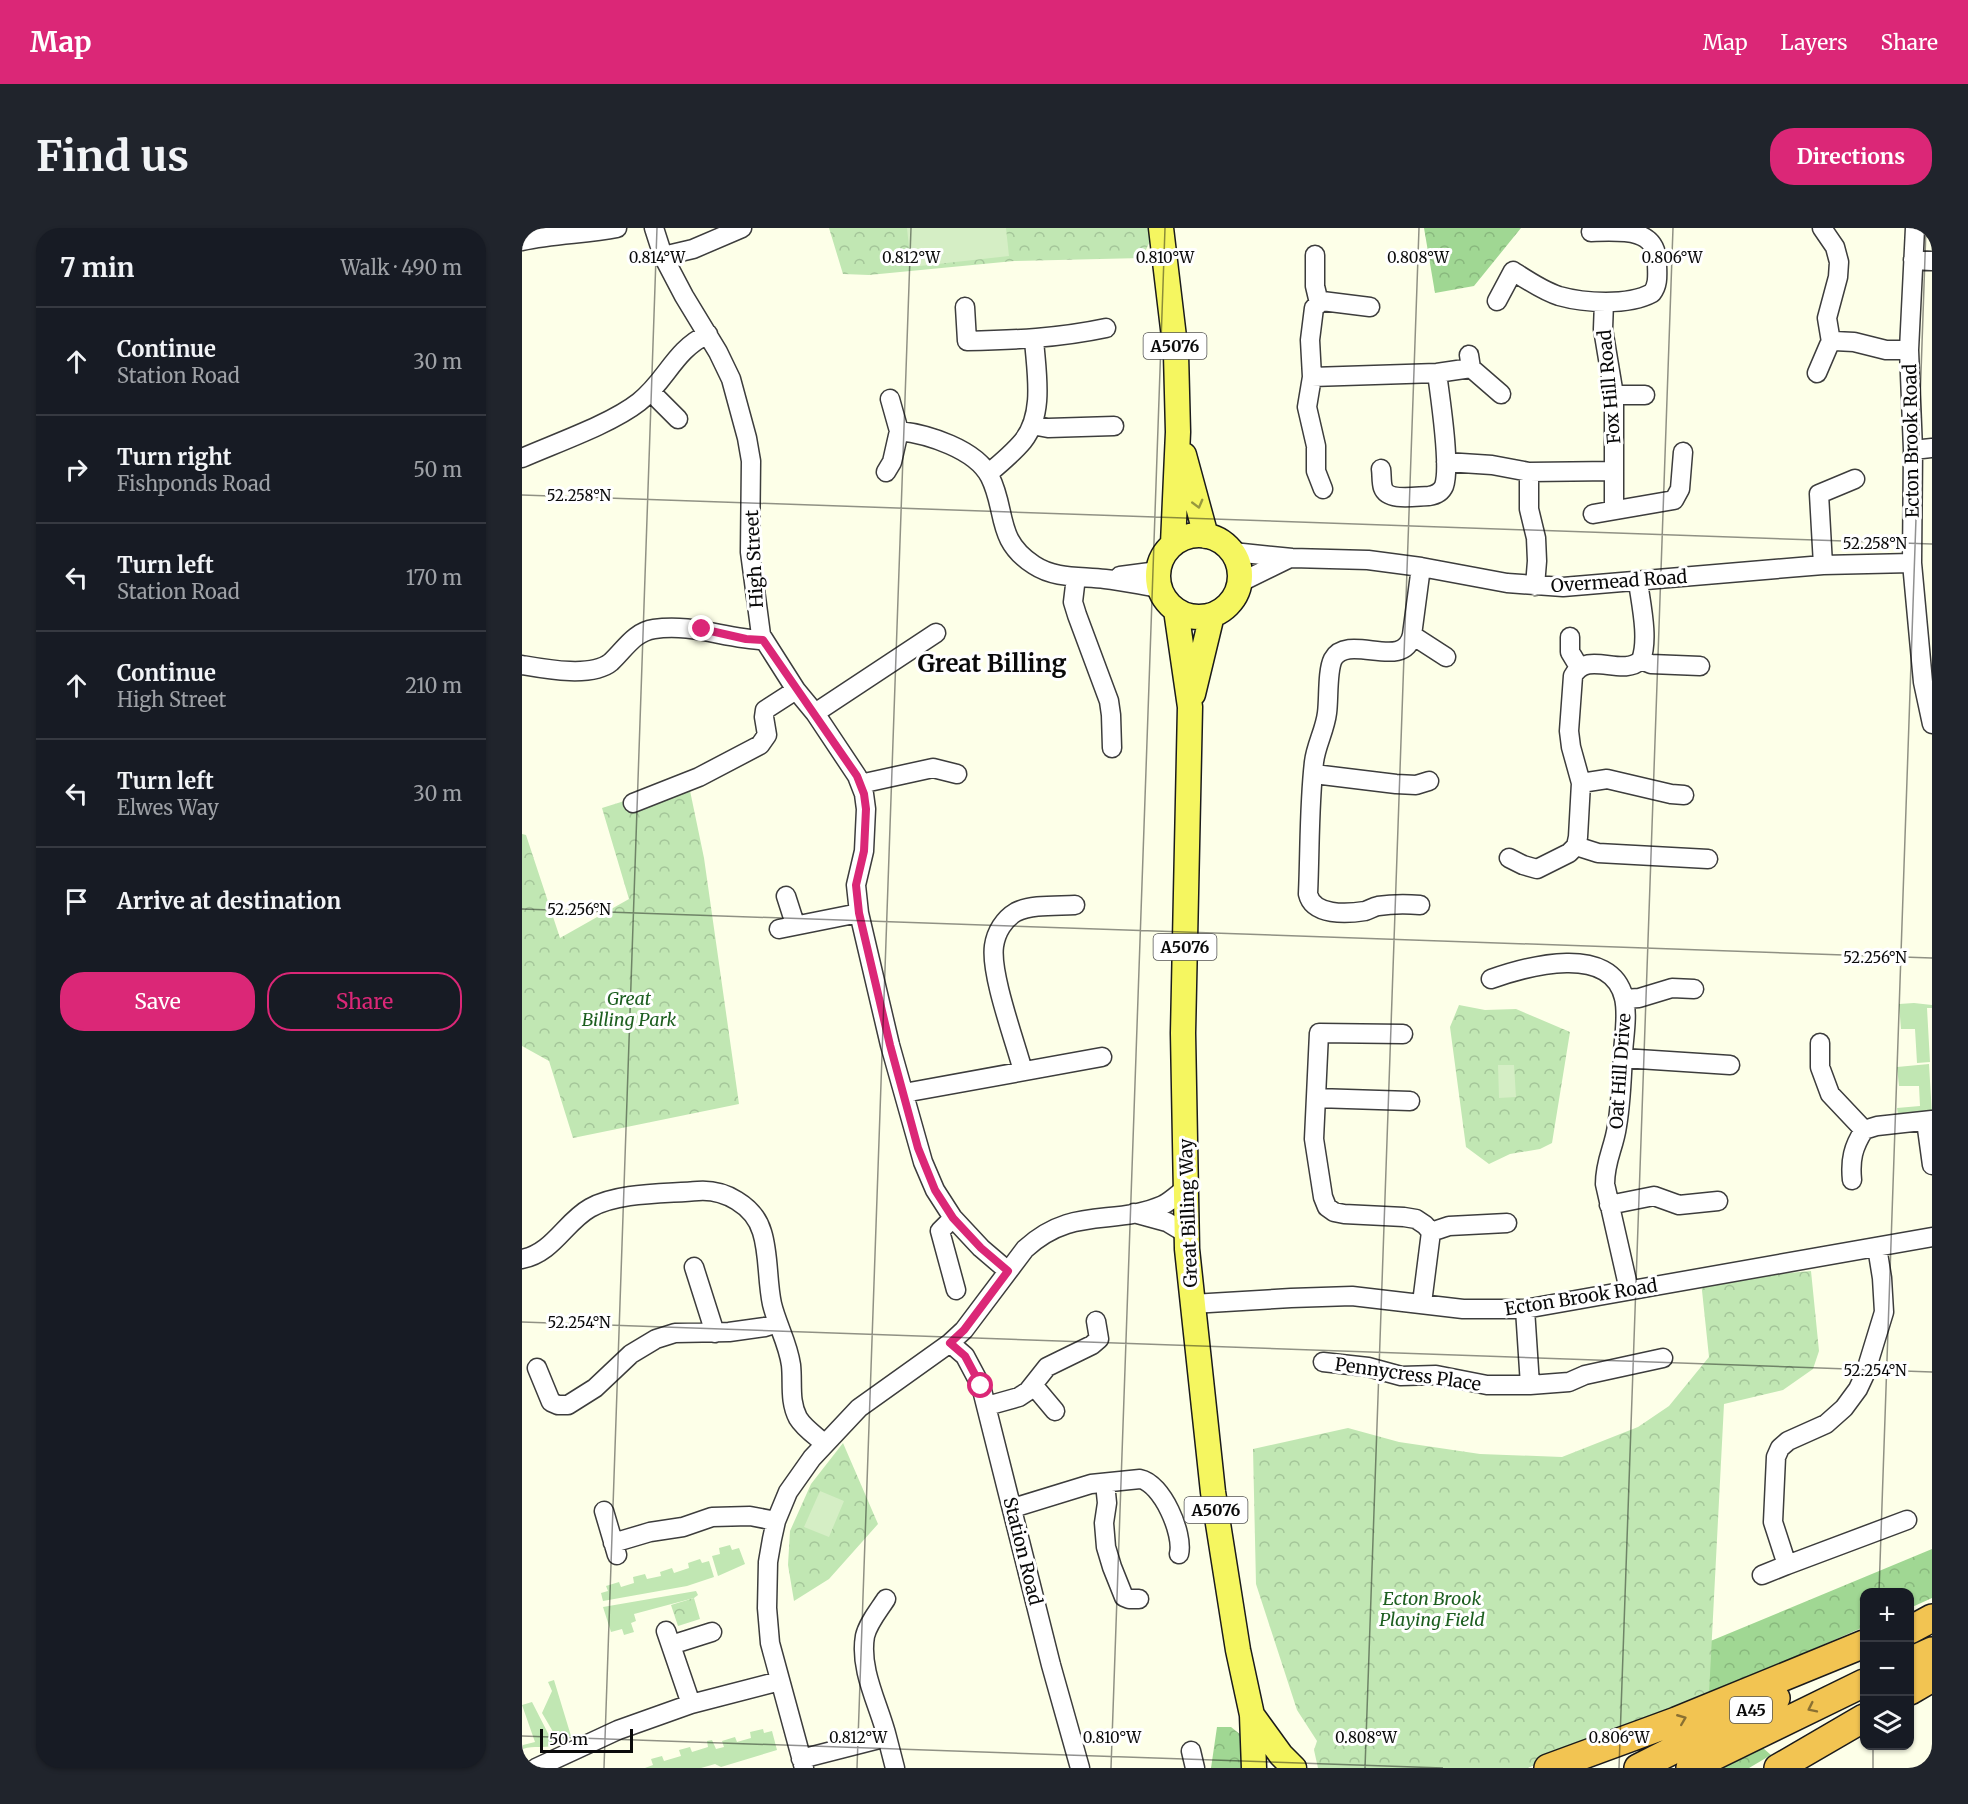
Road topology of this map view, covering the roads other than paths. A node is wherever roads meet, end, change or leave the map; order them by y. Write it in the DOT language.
graph roads {
  1 [pos="617,228"];
  2 [pos="654,228"];
  3 [pos="742,228"];
  4 [pos="1161,228"];
  5 [pos="1821,228"];
  6 [pos="1915,228"];
  7 [pos="1591,232"];
  8 [pos="522,240"];
  9 [pos="1315,255"];
  10 [pos="663,256"];
  11 [pos="1913,260"];
  12 [pos="1932,261"];
  13 [pos="1497,301"];
  14 [pos="1604,302"];
  15 [pos="1319,303"];
  16 [pos="965,307"];
  17 [pos="1370,307"];
  18 [pos="1106,328"];
  19 [pos="708,334"];
  20 [pos="1034,339"];
  21 [pos="1831,342"];
  22 [pos="1909,350"];
  23 [pos="1437,373"];
  24 [pos="1817,373"];
  25 [pos="1312,377"];
  26 [pos="651,392"];
  27 [pos="1501,394"];
  28 [pos="1614,395"];
  29 [pos="1645,395"];
  30 [pos="890,399"];
  31 [pos="678,419"];
  32 [pos="1032,425"];
  33 [pos="1114,426"];
  34 [pos="899,431"];
  35 [pos="1178,432"];
  36 [pos="1932,448"];
  37 [pos="1913,450"];
  38 [pos="1683,452"];
  39 [pos="522,458"];
  40 [pos="1446,462"];
  41 [pos="1381,469"];
  42 [pos="1614,471"];
  43 [pos="886,472"];
  44 [pos="1529,472"];
  45 [pos="989,473"];
  46 [pos="1856,479"];
  47 [pos="1323,489"];
  48 [pos="1614,509"];
  49 [pos="1593,514"];
  50 [pos="1206,536"];
  51 [pos="1173,544"];
  52 [pos="1233,552"];
  53 [pos="1292,558"];
  54 [pos="1912,562"];
  55 [pos="1823,566"];
  56 [pos="1421,567"];
  57 [pos="1076,577"];
  58 [pos="1159,579"];
  59 [pos="1638,582"];
  60 [pos="1239,583"];
  61 [pos="1535,586"];
  62 [pos="1176,610"];
  63 [pos="1212,615"];
  64 [pos="936,633"];
  65 [pos="1412,635"];
  66 [pos="1569,637"];
  67 [pos="763,640"];
  68 [pos="1446,657"];
  69 [pos="1641,660"];
  70 [pos="522,665"];
  71 [pos="1700,666"];
  72 [pos="1579,667"];
  73 [pos="796,690"];
  74 [pos="1190,707"];
  75 [pos="814,713"];
  76 [pos="1932,724"];
  77 [pos="1112,748"];
  78 [pos="957,774"];
  79 [pos="1314,774"];
  80 [pos="1429,781"];
  81 [pos="1581,783"];
  82 [pos="860,784"];
  83 [pos="1683,795"];
  84 [pos="633,803"];
  85 [pos="1576,846"];
  86 [pos="1509,858"];
  87 [pos="1708,859"];
  88 [pos="786,896"];
  89 [pos="1420,904"];
  90 [pos="1075,905"];
  91 [pos="859,913"];
  92 [pos="1491,979"];
  93 [pos="1694,989"];
  94 [pos="1624,999"];
  95 [pos="1403,1034"];
  96 [pos="1820,1043"];
  97 [pos="1102,1057"];
  98 [pos="1623,1058"];
  99 [pos="1730,1065"];
  100 [pos="1023,1071"];
  101 [pos="903,1093"];
  102 [pos="1316,1098"];
  103 [pos="1410,1101"];
  104 [pos="1929,1121"];
  105 [pos="1864,1130"];
  106 [pos="1932,1165"];
  107 [pos="1852,1180"];
  108 [pos="1186,1188"];
  109 [pos="1718,1201"];
  110 [pos="1610,1205"];
  111 [pos="1132,1213"];
  112 [pos="953,1218"];
  113 [pos="1507,1223"];
  114 [pos="1431,1232"];
  115 [pos="1187,1234"];
  116 [pos="1932,1237"];
  117 [pos="1877,1247"];
  118 [pos="522,1259"];
  119 [pos="694,1267"];
  120 [pos="1008,1271"];
  121 [pos="956,1290"];
  122 [pos="1629,1290"];
  123 [pos="1422,1303"];
  124 [pos="1192,1304"];
  125 [pos="1525,1309"];
  126 [pos="1096,1321"];
  127 [pos="778,1323"];
  128 [pos="715,1333"];
  129 [pos="950,1343"];
  130 [pos="1663,1358"];
  131 [pos="1323,1362"];
  132 [pos="537,1368"];
  133 [pos="1530,1385"];
  134 [pos="1034,1386"];
  135 [pos="987,1406"];
  136 [pos="1055,1411"];
  137 [pos="824,1443"];
  138 [pos="1105,1483"];
  139 [pos="1013,1508"];
  140 [pos="604,1511"];
  141 [pos="1907,1520"];
  142 [pos="776,1521"];
  143 [pos="1179,1554"];
  144 [pos="1787,1565"];
  145 [pos="1762,1575"];
  146 [pos="886,1599"];
  147 [pos="1140,1599"];
  148 [pos="1932,1617"];
  149 [pos="1914,1626"];
  150 [pos="712,1632"];
  151 [pos="1860,1646"];
  152 [pos="1932,1651"];
  153 [pos="1860,1655"];
  154 [pos="1914,1659"];
  155 [pos="1932,1678"];
  156 [pos="780,1681"];
  157 [pos="1860,1685"];
  158 [pos="1914,1689"];
  159 [pos="691,1704"];
  160 [pos="1252,1715"];
  161 [pos="1860,1720"];
  162 [pos="887,1737"];
  163 [pos="803,1763"];
  164 [pos="536,1768"];
  165 [pos="895,1768"];
  166 [pos="1080,1768"];
  167 [pos="1254,1768"];
  168 [pos="1294,1768"];
  169 [pos="1548,1768"];
  170 [pos="1638,1768"];
  171 [pos="1690,1768"];
  172 [pos="1778,1768"];
  1 -- 8 [label="street"];
  2 -- 10 [label="street, High Street"];
  3 -- 10 [label="street"];
  4 -- 35 [label="main road, A5076"];
  5 -- 21 [label="street"];
  6 -- 11 [label="street, Ecton Brook Road"];
  7 -- 14 [label="street"];
  9 -- 15 [label="street"];
  10 -- 19 [label="street, High Street"];
  11 -- 12 [label="street"];
  11 -- 22 [label="street, Ecton Brook Road"];
  13 -- 14 [label="street"];
  14 -- 28 [label="street, Fox Hill Road"];
  15 -- 17 [label="street"];
  15 -- 25 [label="street"];
  16 -- 20 [label="street"];
  18 -- 20 [label="street"];
  19 -- 26 [label="street"];
  19 -- 67 [label="street, High Street"];
  20 -- 32 [label="street"];
  21 -- 22 [label="street"];
  21 -- 24 [label="street"];
  22 -- 37 [label="street, Ecton Brook Road"];
  23 -- 25 [label="street"];
  23 -- 27 [label="street"];
  23 -- 40 [label="street"];
  25 -- 47 [label="street"];
  26 -- 31 [label="street"];
  26 -- 39 [label="street"];
  28 -- 29 [label="street"];
  28 -- 42 [label="street, Fox Hill Road"];
  30 -- 34 [label="street"];
  32 -- 33 [label="street"];
  32 -- 45 [label="street"];
  34 -- 43 [label="street"];
  34 -- 45 [label="street"];
  35 -- 50 [label="main road, A5076, one-way"];
  35 -- 51 [label="main road, A5076"];
  36 -- 37 [label="street"];
  37 -- 54 [label="street, Ecton Brook Road"];
  38 -- 48 [label="street"];
  40 -- 41 [label="street"];
  40 -- 44 [label="street, Fox Hill Road"];
  42 -- 44 [label="street, Fox Hill Road"];
  42 -- 48 [label="street, Fox Hill Road"];
  44 -- 61 [label="street"];
  45 -- 57 [label="street"];
  46 -- 55 [label="street"];
  48 -- 49 [label="street"];
  50 -- 51 [label="main road"];
  50 -- 52 [label="main road"];
  51 -- 58 [label="main road"];
  52 -- 53 [label="street, Overmead Road"];
  52 -- 60 [label="main road"];
  53 -- 56 [label="street, Overmead Road"];
  53 -- 60 [label="street, Overmead Road"];
  54 -- 55 [label="street, Overmead Road"];
  54 -- 76 [label="street, Ecton Brook Road"];
  55 -- 59 [label="street, Overmead Road"];
  56 -- 61 [label="street, Overmead Road"];
  56 -- 65 [label="street"];
  57 -- 58 [label="street"];
  57 -- 77 [label="street"];
  58 -- 62 [label="main road"];
  59 -- 61 [label="street, Overmead Road"];
  59 -- 69 [label="street"];
  60 -- 63 [label="main road"];
  62 -- 63 [label="main road"];
  62 -- 74 [label="main road, Great Billing Way / A5076"];
  63 -- 74 [label="main road, Great Billing Way / A5076"];
  64 -- 75 [label="street"];
  65 -- 68 [label="street"];
  65 -- 79 [label="street"];
  66 -- 72 [label="street"];
  67 -- 70 [label="street"];
  67 -- 73 [label="street, High Street"];
  69 -- 71 [label="street"];
  69 -- 72 [label="street"];
  72 -- 81 [label="street"];
  73 -- 75 [label="street, High Street"];
  73 -- 84 [label="street"];
  74 -- 108 [label="main road, Great Billing Way / A5076"];
  75 -- 82 [label="street, High Street"];
  78 -- 82 [label="street"];
  79 -- 80 [label="street"];
  79 -- 89 [label="street"];
  81 -- 83 [label="street"];
  81 -- 85 [label="street"];
  82 -- 91 [label="street, High Street"];
  85 -- 86 [label="street"];
  85 -- 87 [label="street"];
  88 -- 91 [label="street"];
  90 -- 100 [label="street"];
  91 -- 101 [label="street, High Street"];
  92 -- 94 [label="street, Oat Hill Drive"];
  93 -- 94 [label="street"];
  94 -- 98 [label="street, Oat Hill Drive"];
  95 -- 102 [label="street"];
  96 -- 105 [label="street"];
  97 -- 100 [label="street"];
  98 -- 99 [label="street"];
  98 -- 110 [label="street, Oat Hill Drive"];
  100 -- 101 [label="street"];
  101 -- 112 [label="street"];
  102 -- 103 [label="street"];
  102 -- 114 [label="street"];
  104 -- 105 [label="street"];
  104 -- 106 [label="street"];
  105 -- 107 [label="street"];
  108 -- 111 [label="street"];
  108 -- 115 [label="main road, Great Billing Way / A5076"];
  109 -- 110 [label="street"];
  110 -- 122 [label="street, Oat Hill Drive"];
  111 -- 115 [label="street"];
  111 -- 120 [label="street"];
  112 -- 120 [label="street"];
  112 -- 121 [label="street"];
  113 -- 114 [label="street"];
  114 -- 123 [label="street"];
  115 -- 124 [label="main road, Great Billing Way / A5076"];
  116 -- 117 [label="street, Ecton Brook Road"];
  117 -- 122 [label="street, Ecton Brook Road"];
  117 -- 144 [label="street"];
  118 -- 127 [label="street"];
  119 -- 128 [label="street"];
  120 -- 129 [label="street"];
  122 -- 125 [label="street, Ecton Brook Road"];
  123 -- 124 [label="street, Ecton Brook Road"];
  123 -- 125 [label="street, Ecton Brook Road"];
  124 -- 160 [label="main road, Great Billing Way / A5076"];
  125 -- 133 [label="street"];
  126 -- 134 [label="street"];
  127 -- 128 [label="street"];
  127 -- 137 [label="street"];
  128 -- 132 [label="street"];
  129 -- 135 [label="street, Station Road"];
  129 -- 137 [label="street"];
  130 -- 133 [label="street, Pennycress Place"];
  131 -- 133 [label="street, Pennycress Place"];
  134 -- 135 [label="street"];
  134 -- 136 [label="street"];
  135 -- 139 [label="street, Station Road"];
  137 -- 142 [label="street"];
  138 -- 139 [label="street"];
  138 -- 143 [label="street"];
  138 -- 147 [label="street"];
  139 -- 166 [label="street, Station Road"];
  140 -- 142 [label="street"];
  141 -- 144 [label="street"];
  142 -- 156 [label="street"];
  144 -- 145 [label="street"];
  146 -- 162 [label="street"];
  148 -- 149 [label="highway"];
  150 -- 159 [label="street"];
  169 -- 151 [label="highway, one-way"];
  152 -- 154 [label="highway"];
  153 -- 170 [label="highway, A45"];
  155 -- 158 [label="highway"];
  156 -- 159 [label="street"];
  156 -- 163 [label="street"];
  157 -- 171 [label="highway, A45, one-way"];
  159 -- 164 [label="street"];
  160 -- 167 [label="main road, Great Billing Way / A5076"];
  160 -- 168 [label="main road, Great Billing Way / A5076"];
  161 -- 172 [label="highway"];
  162 -- 163 [label="street"];
  162 -- 165 [label="street"];
}
